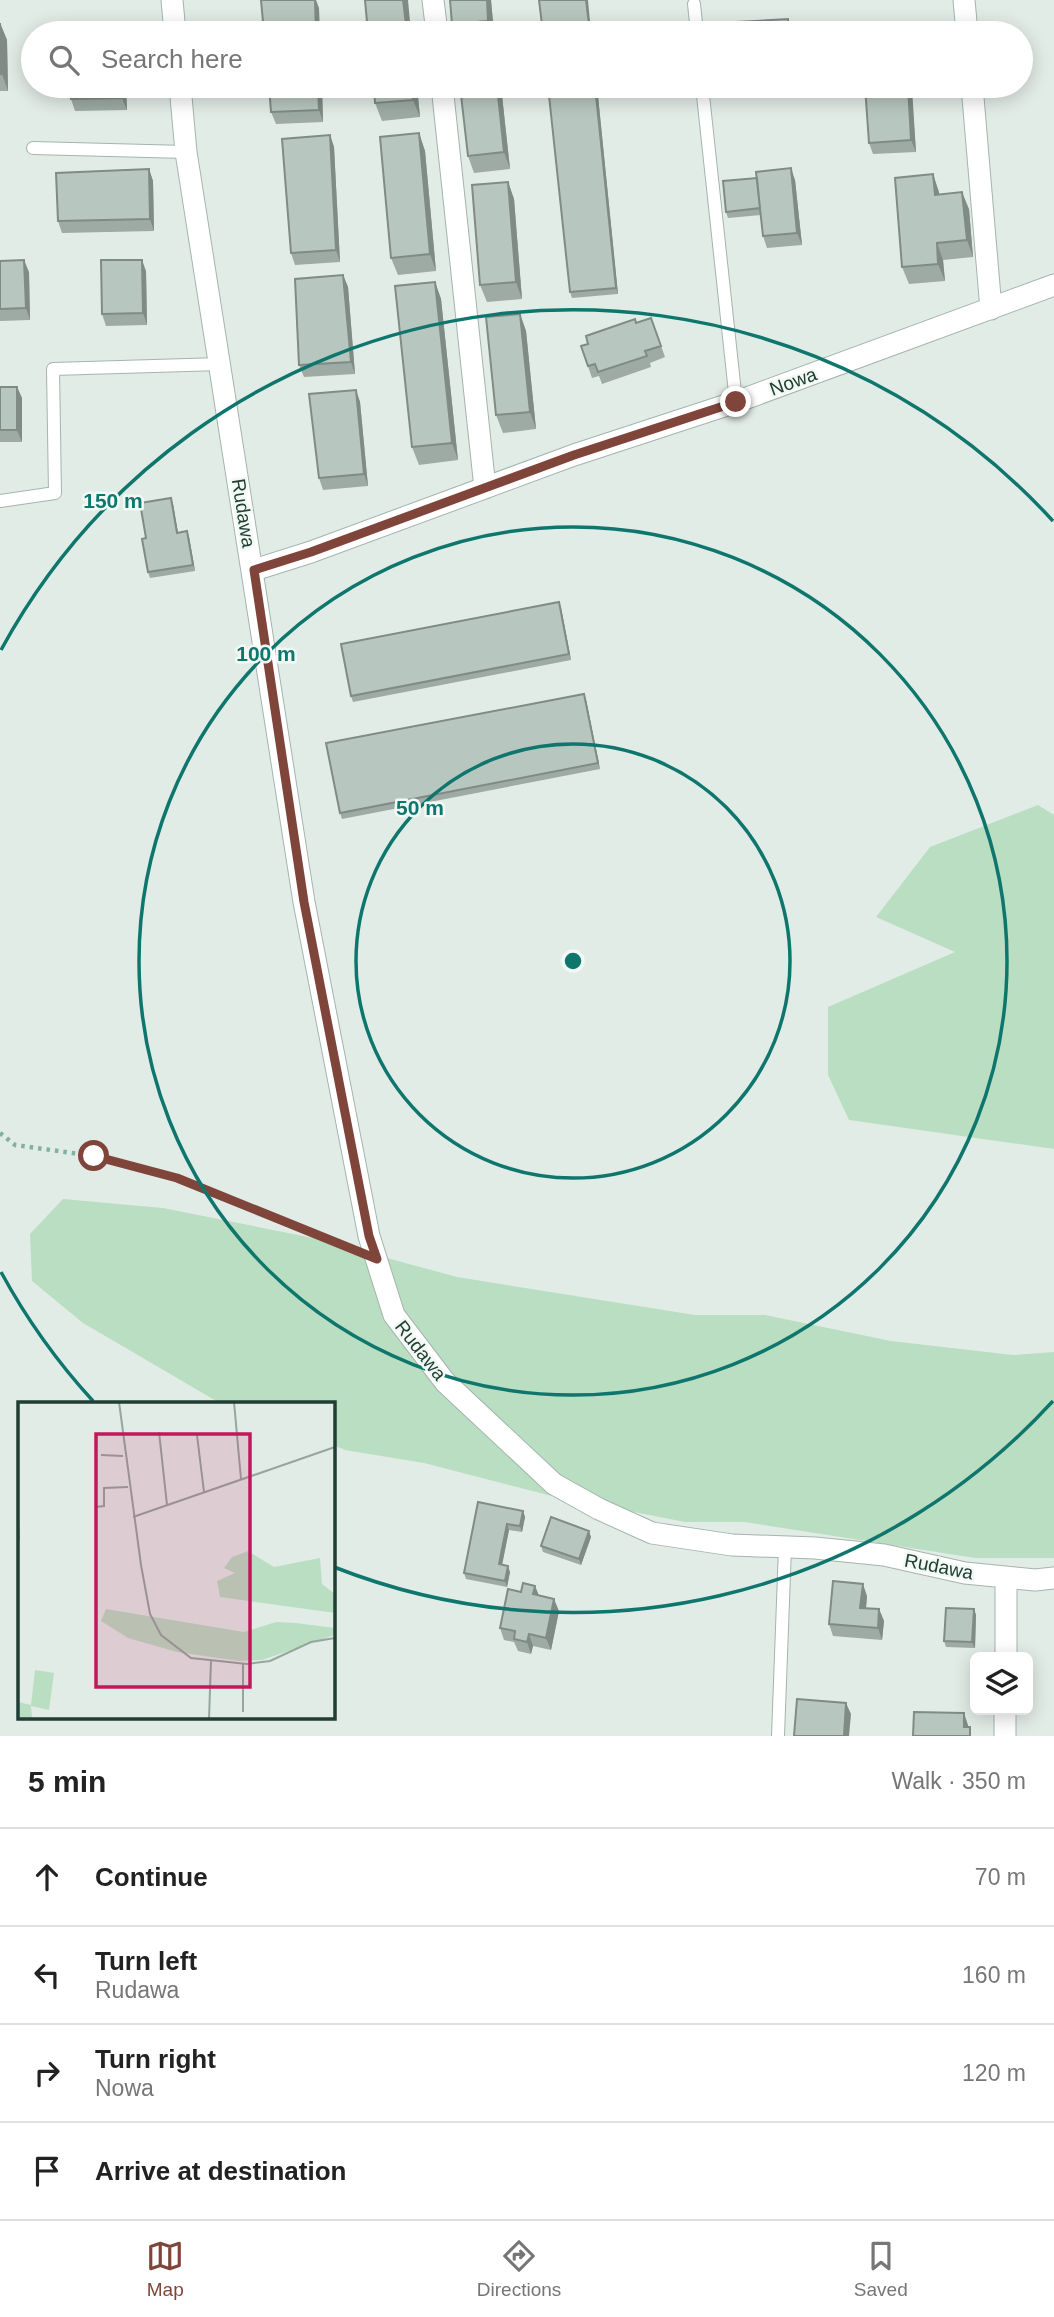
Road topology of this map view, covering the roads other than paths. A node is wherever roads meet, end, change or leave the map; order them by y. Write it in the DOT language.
graph roads {
  1 [pos="172,0"];
  2 [pos="433,0"];
  3 [pos="964,0"];
  4 [pos="694,4"];
  5 [pos="174,21"];
  6 [pos="436,21"];
  7 [pos="696,21"];
  8 [pos="966,21"];
  9 [pos="181,98"];
  10 [pos="443,98"];
  11 [pos="703,98"];
  12 [pos="973,98"];
  13 [pos="33,148"];
  14 [pos="186,152"];
  15 [pos="1054,285"];
  16 [pos="991,309"];
  17 [pos="220,364"];
  18 [pos="736,402"];
  19 [pos="485,488"];
  20 [pos="0,501"];
  21 [pos="254,570"];
  22 [pos="785,1547"];
  23 [pos="1006,1577"];
  24 [pos="1054,1578"];
  25 [pos="1006,1652"];
  26 [pos="1005,1715"];
  27 [pos="778,1736"];
  28 [pos="1005,1736"];
  1 -- 5 [label="street"];
  2 -- 6 [label="street"];
  3 -- 8 [label="street"];
  4 -- 7 [label="lane"];
  9 -- 14 [label="street, Rudawa"];
  10 -- 19 [label="street"];
  11 -- 18 [label="lane"];
  12 -- 16 [label="street"];
  13 -- 14 [label="lane"];
  14 -- 17 [label="street, Rudawa"];
  15 -- 16 [label="street, Nowa"];
  16 -- 18 [label="street, Nowa"];
  17 -- 20 [label="lane"];
  17 -- 21 [label="street, Rudawa"];
  18 -- 19 [label="street, Nowa"];
  19 -- 21 [label="street, Nowa"];
  21 -- 22 [label="street, Rudawa"];
  22 -- 23 [label="street, Rudawa"];
  22 -- 27 [label="lane"];
  23 -- 24 [label="street, Rudawa"];
  23 -- 25 [label="street"];
  26 -- 28 [label="street"];
}
